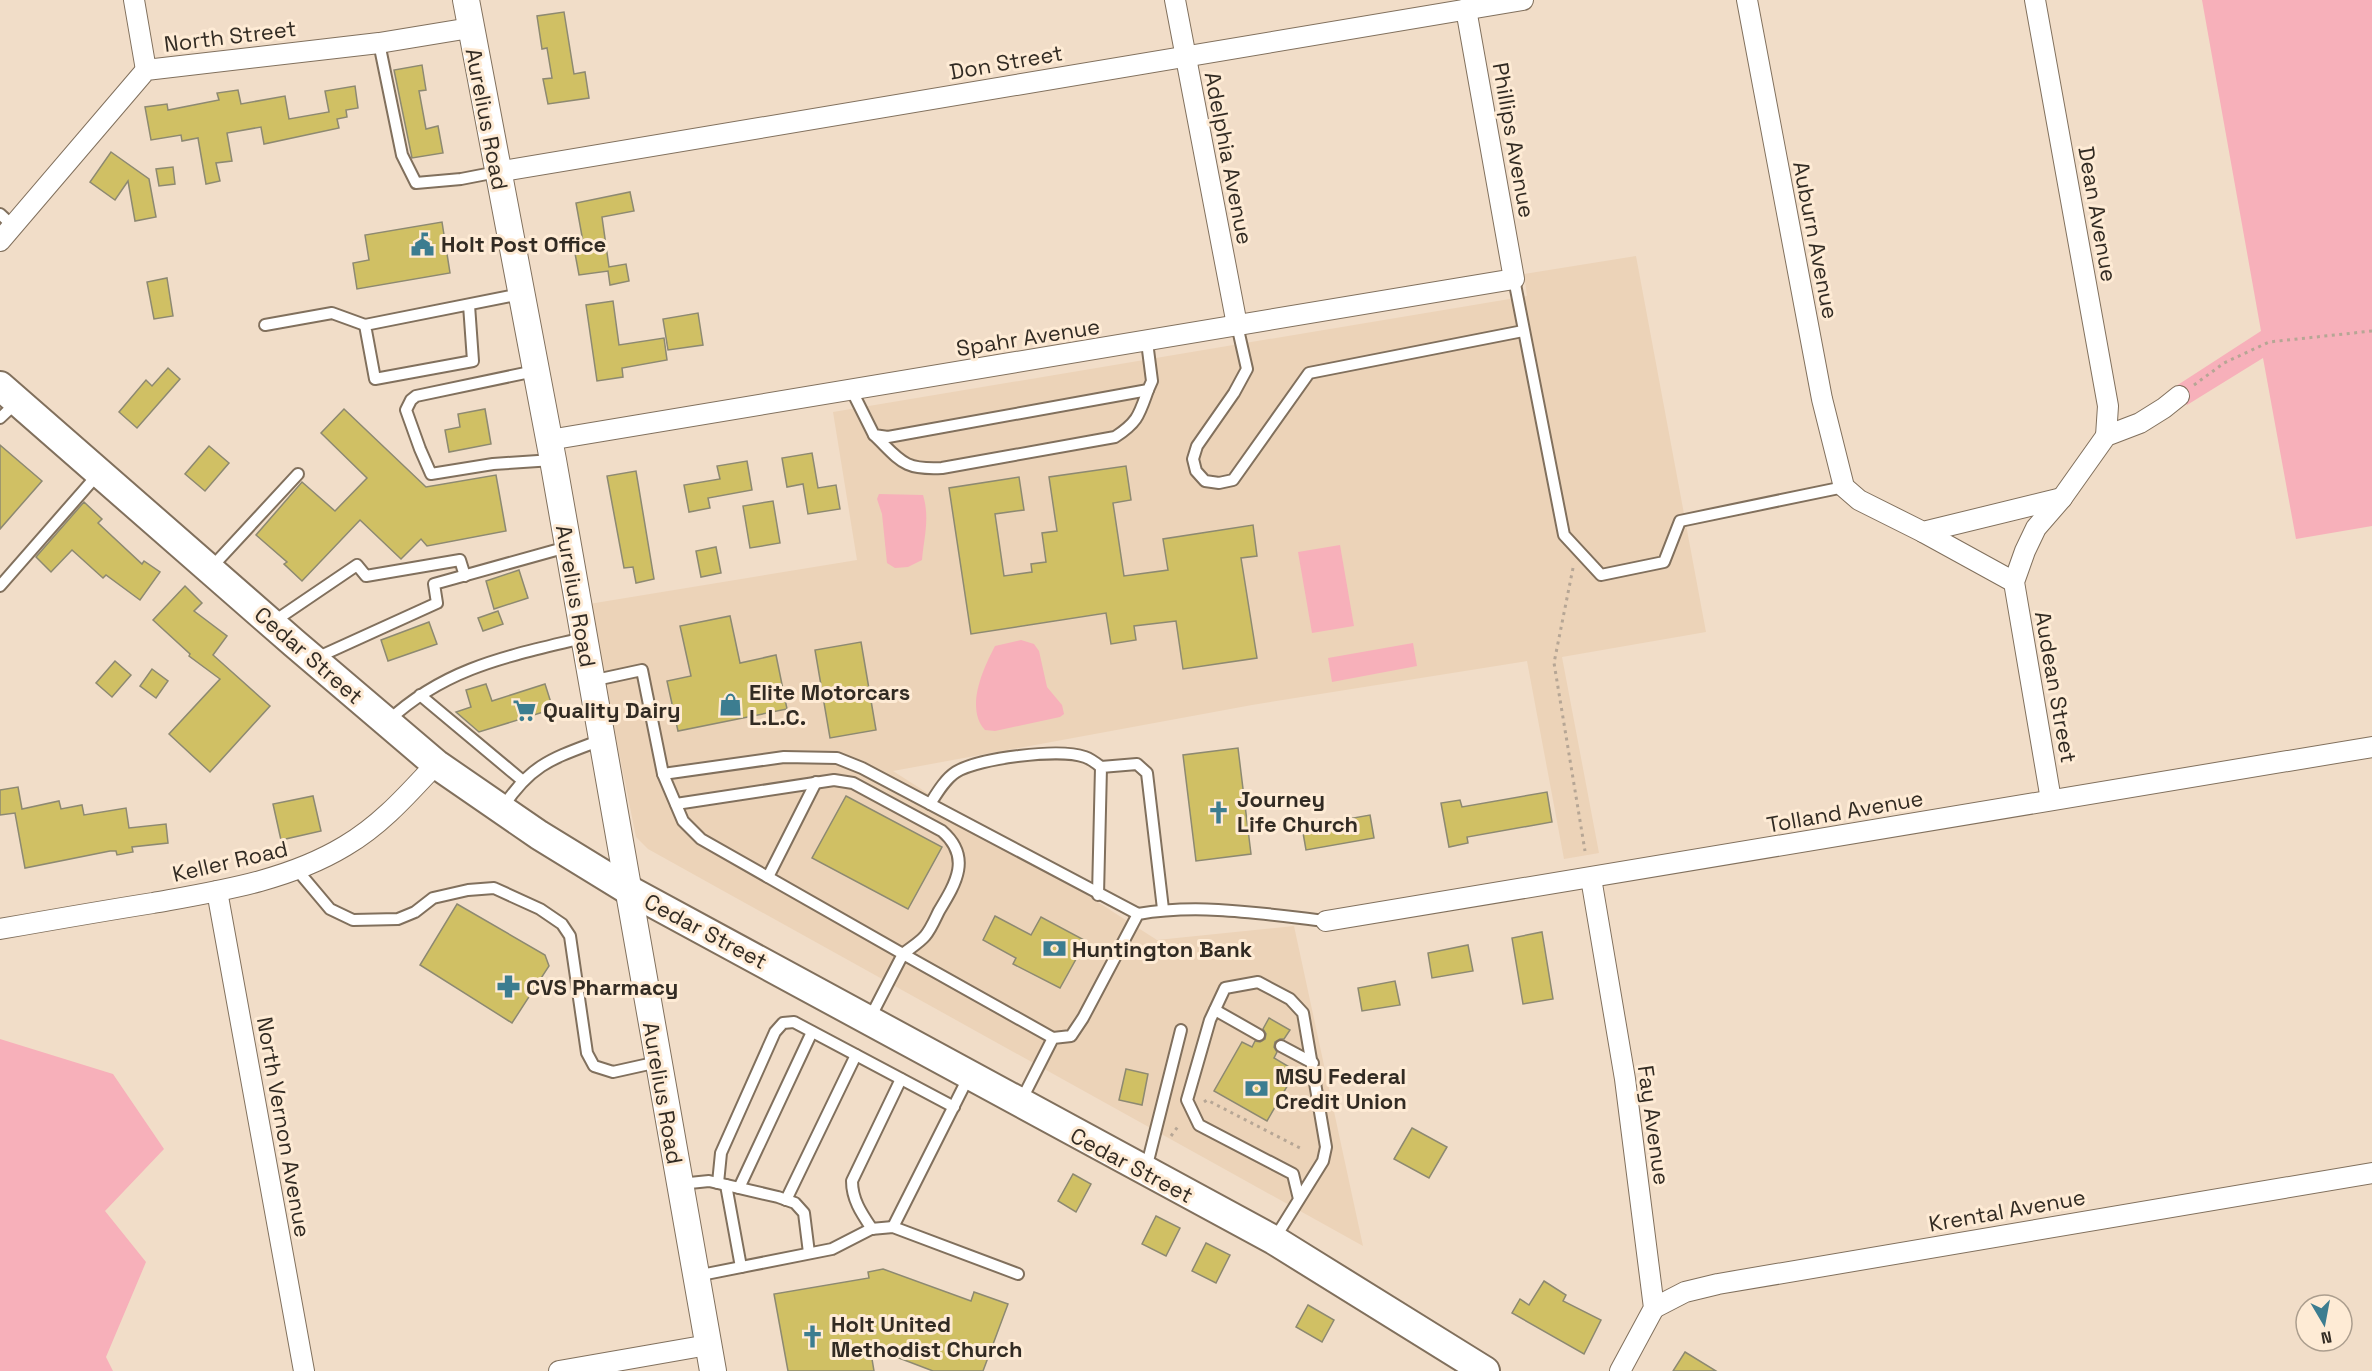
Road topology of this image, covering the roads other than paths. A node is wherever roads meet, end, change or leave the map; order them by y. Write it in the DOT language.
graph roads {
  1 [pos="134,0"];
  2 [pos="466,0"];
  3 [pos="1175,0"];
  4 [pos="1523,0"];
  5 [pos="1747,0"];
  6 [pos="2035,0"];
  7 [pos="1466,9"];
  8 [pos="470,28"];
  9 [pos="379,43"];
  10 [pos="1184,56"];
  11 [pos="146,70"];
  12 [pos="497,172"];
  13 [pos="7,220"];
  14 [pos="0,241"];
  15 [pos="1514,279"];
  16 [pos="521,294"];
  17 [pos="468,305"];
  18 [pos="265,325"];
  19 [pos="365,325"];
  20 [pos="1237,326"];
  21 [pos="1523,331"];
  22 [pos="1147,342"];
  23 [pos="536,371"];
  24 [pos="851,389"];
  25 [pos="1149,390"];
  26 [pos="2179,396"];
  27 [pos="6,402"];
  28 [pos="874,435"];
  29 [pos="2106,436"];
  30 [pos="551,450"];
  31 [pos="99,472"];
  32 [pos="298,474"];
  33 [pos="1844,487"];
  34 [pos="2062,498"];
  35 [pos="1923,532"];
  36 [pos="568,547"];
  37 [pos="210,570"];
  38 [pos="465,576"];
  39 [pos="2014,582"];
  40 [pos="0,586"];
  41 [pos="272,624"];
  42 [pos="584,638"];
  43 [pos="313,659"];
  44 [pos="591,681"];
  45 [pos="420,695"];
  46 [pos="387,722"];
  47 [pos="601,740"];
  48 [pos="2372,747"];
  49 [pos="436,764"];
  50 [pos="1101,767"];
  51 [pos="663,774"];
  52 [pos="523,781"];
  53 [pos="816,782"];
  54 [pos="2051,800"];
  55 [pos="676,804"];
  56 [pos="930,804"];
  57 [pos="502,809"];
  58 [pos="298,871"];
  59 [pos="768,877"];
  60 [pos="1591,878"];
  61 [pos="627,889"];
  62 [pos="217,891"];
  63 [pos="1098,895"];
  64 [pos="1162,909"];
  65 [pos="1138,914"];
  66 [pos="1326,921"];
  67 [pos="0,929"];
  68 [pos="903,954"];
  69 [pos="1215,1010"];
  70 [pos="869,1020"];
  71 [pos="1181,1030"];
  72 [pos="812,1032"];
  73 [pos="1259,1035"];
  74 [pos="1053,1038"];
  75 [pos="1281,1046"];
  76 [pos="856,1055"];
  77 [pos="658,1062"];
  78 [pos="1313,1063"];
  79 [pos="969,1076"];
  80 [pos="901,1079"];
  81 [pos="1020,1104"];
  82 [pos="954,1107"];
  83 [pos="1145,1172"];
  84 [pos="2372,1173"];
  85 [pos="680,1184"];
  86 [pos="722,1184"];
  87 [pos="739,1188"];
  88 [pos="1299,1199"];
  89 [pos="786,1200"];
  90 [pos="894,1227"];
  91 [pos="872,1229"];
  92 [pos="1274,1240"];
  93 [pos="808,1253"];
  94 [pos="741,1267"];
  95 [pos="1018,1274"];
  96 [pos="696,1276"];
  97 [pos="1654,1308"];
  98 [pos="708,1345"];
  99 [pos="1482,1370"];
  100 [pos="304,1371"];
  101 [pos="559,1371"];
  102 [pos="713,1371"];
  103 [pos="1620,1371"];
  1 -- 11 [label="street"];
  2 -- 8 [label="street, Aurelius Road"];
  3 -- 10 [label="street, Adelphia Avenue"];
  4 -- 7 [label="street, Don Street"];
  5 -- 33 [label="street, Auburn Avenue"];
  6 -- 29 [label="street, Dean Avenue"];
  7 -- 10 [label="street, Don Street"];
  7 -- 15 [label="street, Phillips Avenue"];
  8 -- 9 [label="street, North Street"];
  8 -- 12 [label="street, Aurelius Road"];
  9 -- 11 [label="street, North Street"];
  9 -- 12 [label="lane"];
  10 -- 12 [label="street, Don Street"];
  10 -- 20 [label="street, Adelphia Avenue"];
  11 -- 13 [label="street, North Street"];
  12 -- 16 [label="street, Aurelius Road"];
  13 -- 14 [label="street, North Street"];
  15 -- 20 [label="street, Spahr Avenue"];
  15 -- 21 [label="lane"];
  16 -- 17 [label="lane"];
  16 -- 23 [label="street, Aurelius Road"];
  17 -- 19 [label="lane"];
  17 -- 19 [label="lane"];
  18 -- 19 [label="lane"];
  20 -- 21 [label="lane"];
  20 -- 22 [label="street, Spahr Avenue"];
  21 -- 33 [label="lane"];
  22 -- 24 [label="street, Spahr Avenue"];
  22 -- 25 [label="lane"];
  23 -- 30 [label="street, Aurelius Road"];
  23 -- 30 [label="lane"];
  24 -- 28 [label="lane"];
  24 -- 30 [label="street, Spahr Avenue"];
  25 -- 28 [label="lane"];
  25 -- 28 [label="lane"];
  26 -- 29 [label="street"];
  27 -- 31 [label="main road, Cedar Street"];
  29 -- 34 [label="street"];
  30 -- 36 [label="street, Aurelius Road"];
  31 -- 37 [label="main road, Cedar Street"];
  31 -- 40 [label="lane"];
  32 -- 37 [label="lane"];
  33 -- 35 [label="street"];
  34 -- 35 [label="street"];
  34 -- 39 [label="street"];
  35 -- 39 [label="street"];
  36 -- 38 [label="lane"];
  36 -- 42 [label="street, Aurelius Road"];
  37 -- 41 [label="main road, Cedar Street"];
  38 -- 41 [label="lane"];
  38 -- 43 [label="lane"];
  39 -- 54 [label="street, Audean Street"];
  41 -- 43 [label="main road, Cedar Street"];
  42 -- 44 [label="street, Aurelius Road"];
  42 -- 45 [label="lane"];
  43 -- 46 [label="main road, Cedar Street"];
  44 -- 47 [label="street, Aurelius Road"];
  44 -- 51 [label="lane"];
  45 -- 46 [label="lane"];
  45 -- 52 [label="lane"];
  46 -- 49 [label="main road, Cedar Street"];
  47 -- 52 [label="lane"];
  47 -- 61 [label="street, Aurelius Road"];
  48 -- 54 [label="street, Tolland Avenue"];
  49 -- 57 [label="main road, Cedar Street"];
  49 -- 58 [label="street, Keller Road"];
  50 -- 56 [label="lane"];
  50 -- 63 [label="lane"];
  50 -- 64 [label="lane"];
  51 -- 55 [label="lane"];
  51 -- 56 [label="lane"];
  52 -- 57 [label="lane"];
  53 -- 55 [label="lane"];
  53 -- 59 [label="lane"];
  53 -- 68 [label="lane"];
  54 -- 60 [label="street, Tolland Avenue"];
  55 -- 59 [label="lane"];
  56 -- 63 [label="lane"];
  57 -- 61 [label="main road, Cedar Street"];
  58 -- 62 [label="street, Keller Road"];
  58 -- 77 [label="lane"];
  59 -- 68 [label="lane"];
  60 -- 66 [label="street, Tolland Avenue"];
  60 -- 97 [label="street, Fay Avenue"];
  61 -- 70 [label="main road, Cedar Street"];
  61 -- 77 [label="street, Aurelius Road"];
  62 -- 67 [label="street, Keller Road"];
  62 -- 100 [label="street, North Vernon Avenue"];
  63 -- 65 [label="lane"];
  64 -- 65 [label="lane"];
  64 -- 66 [label="lane"];
  65 -- 74 [label="lane"];
  68 -- 70 [label="lane"];
  68 -- 74 [label="lane"];
  69 -- 73 [label="lane"];
  69 -- 78 [label="lane"];
  69 -- 88 [label="lane"];
  70 -- 79 [label="main road, Cedar Street"];
  71 -- 83 [label="lane"];
  72 -- 76 [label="lane"];
  72 -- 86 [label="lane"];
  72 -- 87 [label="lane"];
  74 -- 81 [label="lane"];
  75 -- 78 [label="lane"];
  76 -- 80 [label="lane"];
  76 -- 89 [label="lane"];
  77 -- 85 [label="street, Aurelius Road"];
  78 -- 88 [label="lane"];
  79 -- 81 [label="main road, Cedar Street"];
  79 -- 82 [label="lane"];
  80 -- 82 [label="lane"];
  80 -- 91 [label="lane"];
  81 -- 83 [label="main road, Cedar Street"];
  82 -- 90 [label="lane"];
  83 -- 92 [label="main road, Cedar Street"];
  84 -- 97 [label="street, Krental Avenue"];
  85 -- 86 [label="lane"];
  85 -- 96 [label="street, Aurelius Road"];
  86 -- 87 [label="lane"];
  86 -- 94 [label="lane"];
  87 -- 89 [label="lane"];
  88 -- 92 [label="lane"];
  89 -- 93 [label="lane"];
  90 -- 91 [label="lane"];
  90 -- 95 [label="lane"];
  91 -- 93 [label="lane"];
  92 -- 99 [label="main road, Cedar Street"];
  93 -- 94 [label="lane"];
  94 -- 96 [label="lane"];
  96 -- 98 [label="street, Aurelius Road"];
  97 -- 103 [label="street"];
  98 -- 101 [label="street"];
  98 -- 102 [label="street, Aurelius Road"];
}
